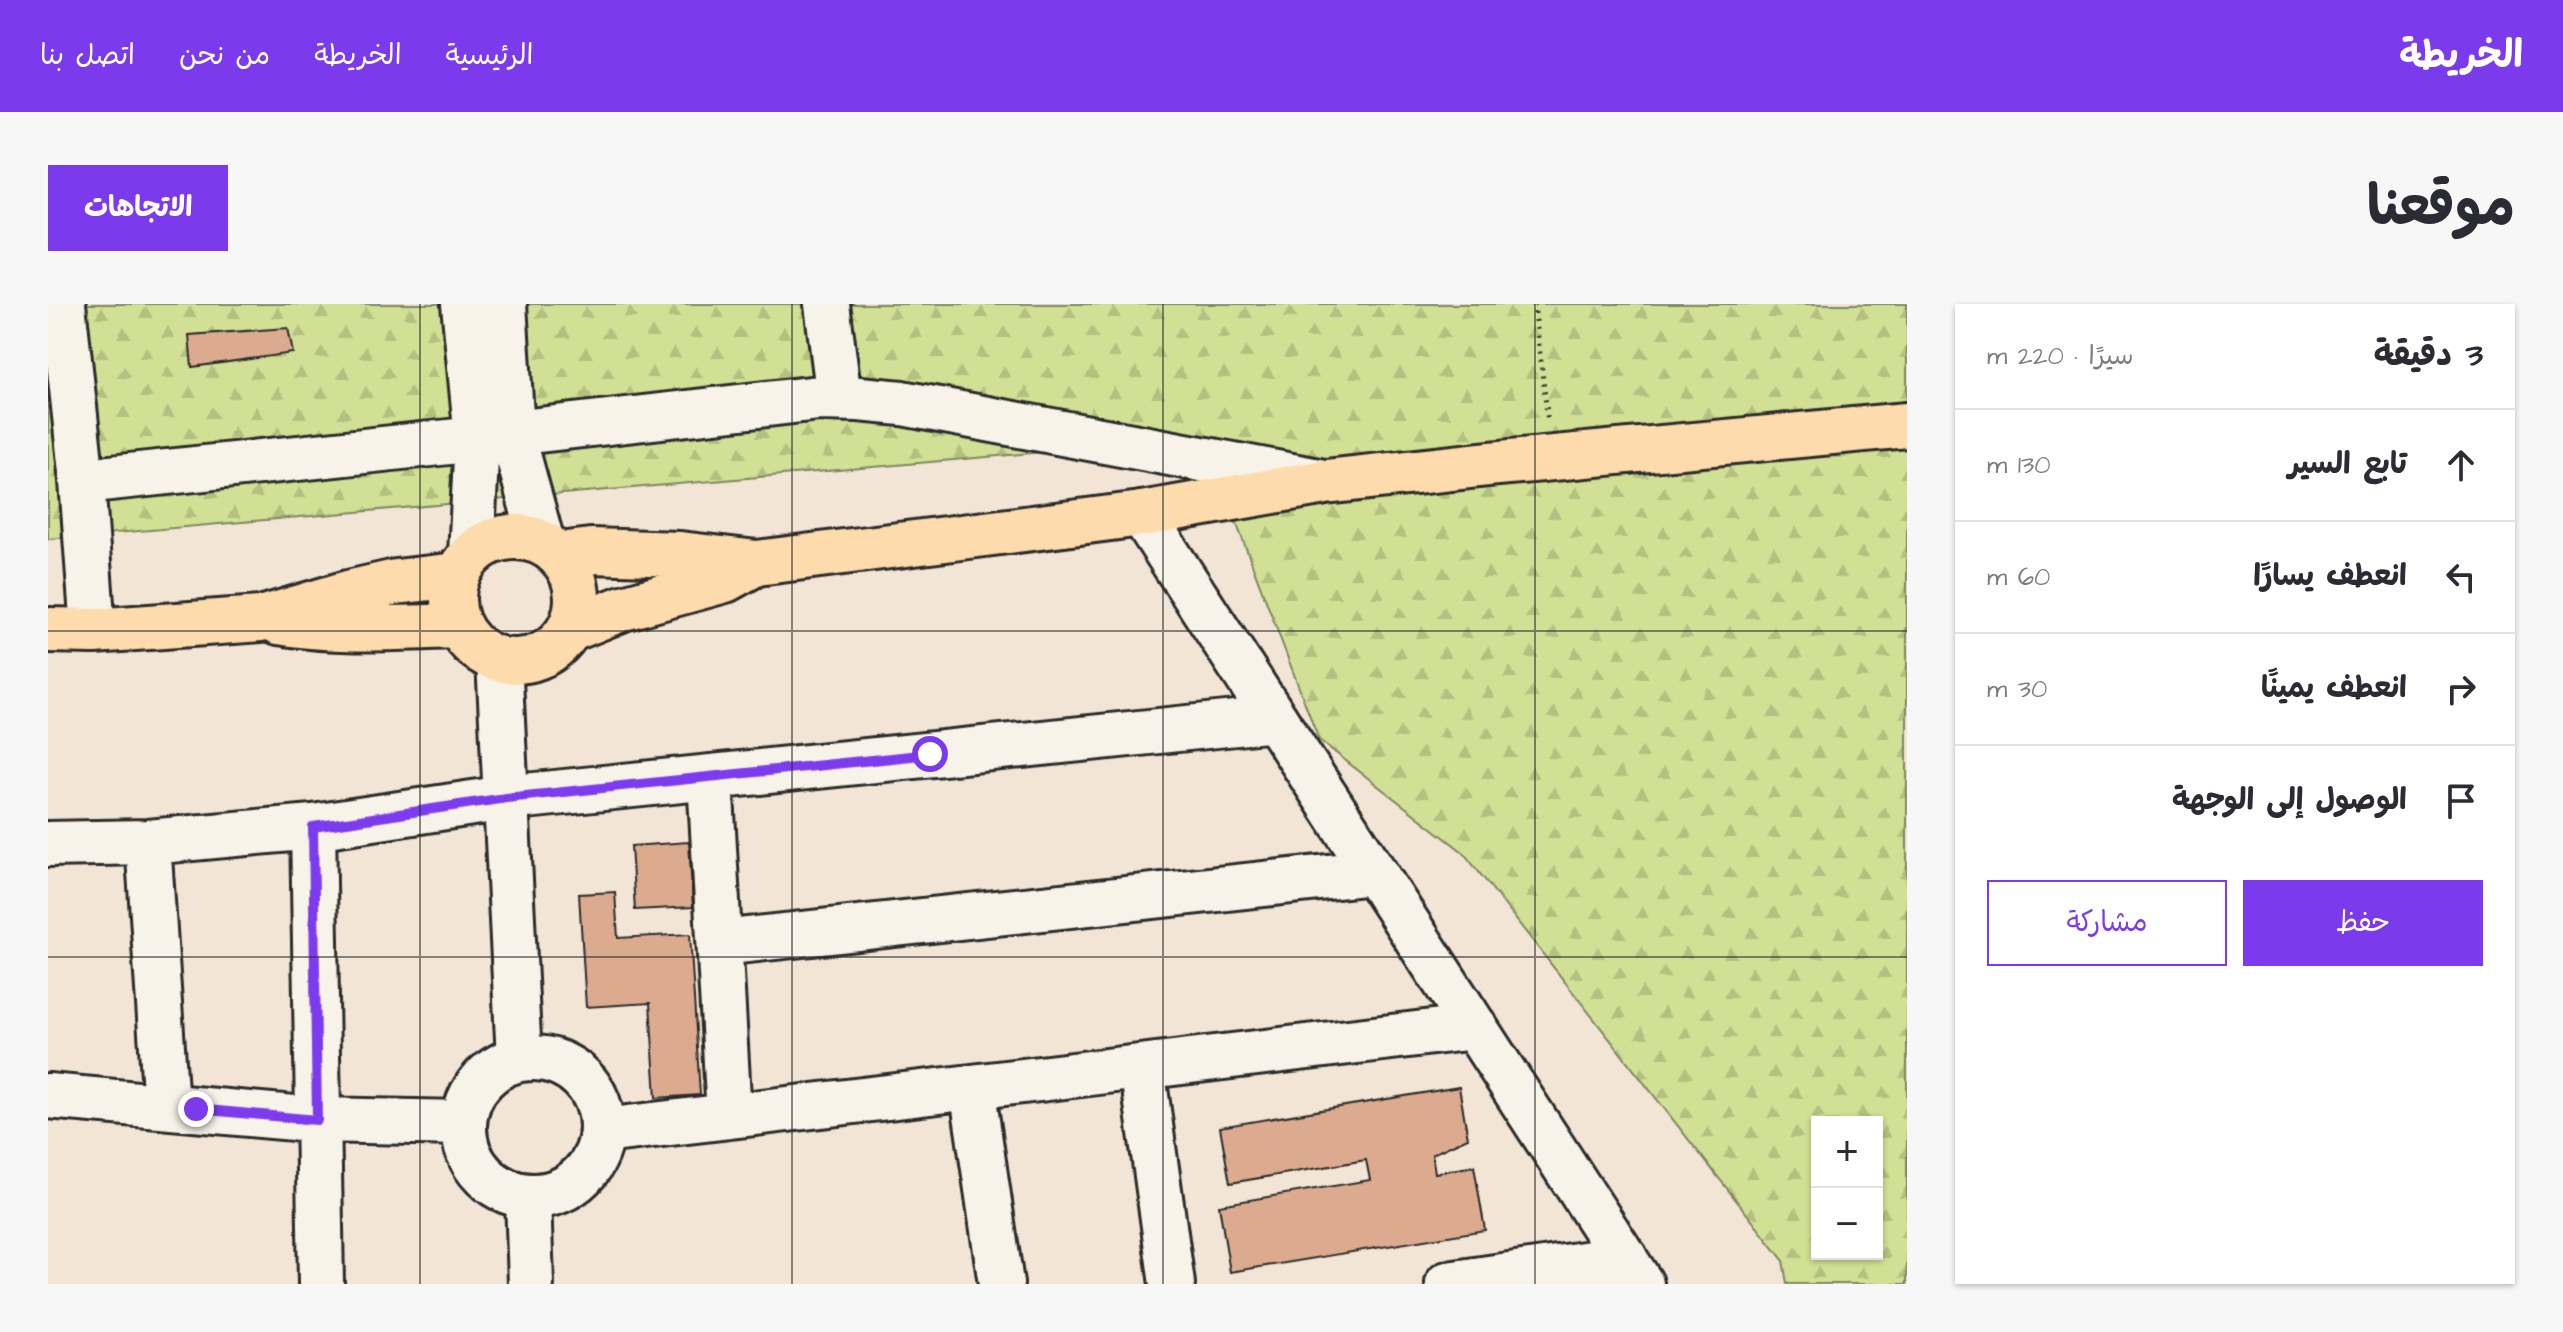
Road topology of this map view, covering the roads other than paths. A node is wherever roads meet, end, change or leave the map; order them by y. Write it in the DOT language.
graph roads {
  1 [pos="63,304"];
  2 [pos="464,304"];
  3 [pos="504,304"];
  4 [pos="827,304"];
  5 [pos="839,398"];
  6 [pos="1907,425"];
  7 [pos="495,436"];
  8 [pos="82,481"];
  9 [pos="1325,482"];
  10 [pos="1142,514"];
  11 [pos="551,549"];
  12 [pos="757,563"];
  13 [pos="464,565"];
  14 [pos="261,619"];
  15 [pos="458,626"];
  16 [pos="571,629"];
  17 [pos="48,630"];
  18 [pos="93,631"];
  19 [pos="499,660"];
  20 [pos="1275,719"];
  21 [pos="710,777"];
  22 [pos="506,798"];
  23 [pos="313,827"];
  24 [pos="148,842"];
  25 [pos="48,844"];
  26 [pos="1374,872"];
  27 [pos="720,943"];
  28 [pos="1475,1027"];
  29 [pos="519,1059"];
  30 [pos="1142,1067"];
  31 [pos="972,1087"];
  32 [pos="48,1096"];
  33 [pos="166,1106"];
  34 [pos="729,1116"];
  35 [pos="317,1120"];
  36 [pos="463,1123"];
  37 [pos="603,1131"];
  38 [pos="528,1197"];
  39 [pos="1633,1271"];
  40 [pos="1548,1277"];
  41 [pos="321,1284"];
  42 [pos="531,1284"];
  43 [pos="1001,1284"];
  44 [pos="1172,1284"];
  45 [pos="1448,1284"];
  1 -- 8 [label="street"];
  2 -- 7 [label="street"];
  3 -- 7 [label="street"];
  4 -- 5 [label="street"];
  5 -- 7 [label="street"];
  5 -- 9 [label="street"];
  6 -- 9 [label="main road"];
  7 -- 8 [label="street"];
  7 -- 11 [label="street"];
  7 -- 13 [label="street"];
  8 -- 18 [label="street"];
  9 -- 10 [label="main road"];
  10 -- 12 [label="main road"];
  10 -- 20 [label="street"];
  11 -- 12 [label="main road"];
  11 -- 13 [label="main road"];
  11 -- 16 [label="main road"];
  12 -- 16 [label="main road"];
  13 -- 14 [label="main road"];
  13 -- 15 [label="main road"];
  14 -- 15 [label="main road"];
  14 -- 18 [label="main road"];
  15 -- 19 [label="main road"];
  16 -- 19 [label="main road"];
  17 -- 18 [label="main road"];
  19 -- 22 [label="street"];
  20 -- 21 [label="street"];
  20 -- 26 [label="street"];
  21 -- 22 [label="street"];
  21 -- 27 [label="street"];
  22 -- 23 [label="street"];
  22 -- 29 [label="street"];
  23 -- 24 [label="street"];
  23 -- 35 [label="street"];
  24 -- 25 [label="street"];
  24 -- 33 [label="street"];
  26 -- 27 [label="street"];
  26 -- 28 [label="street"];
  27 -- 34 [label="street"];
  28 -- 30 [label="street"];
  28 -- 39 [label="street"];
  29 -- 36 [label="street"];
  29 -- 37 [label="street"];
  30 -- 31 [label="street"];
  30 -- 44 [label="street"];
  31 -- 34 [label="street"];
  31 -- 43 [label="street"];
  32 -- 33 [label="street"];
  33 -- 35 [label="street"];
  34 -- 37 [label="street"];
  35 -- 36 [label="street"];
  35 -- 41 [label="street"];
  36 -- 38 [label="street"];
  37 -- 38 [label="street"];
  38 -- 42 [label="street"];
  39 -- 40 [label="street"];
  40 -- 45 [label="street"];
}
